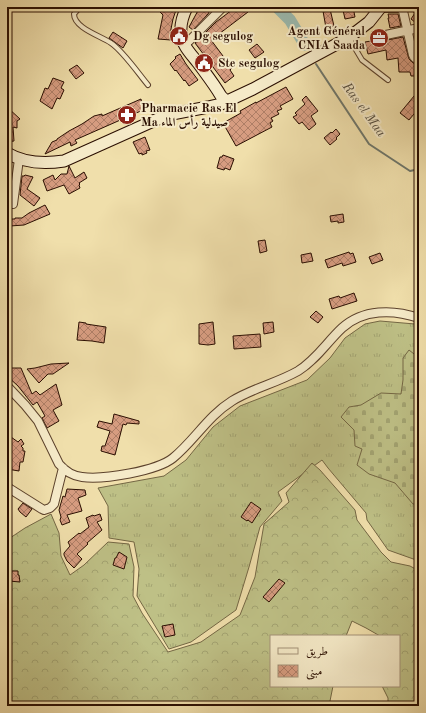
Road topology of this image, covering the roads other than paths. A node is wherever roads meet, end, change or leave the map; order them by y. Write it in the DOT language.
graph roads {
  1 [pos="80,7"];
  2 [pos="187,7"];
  3 [pos="223,7"];
  4 [pos="380,8"];
  5 [pos="419,28"];
  6 [pos="408,31"];
  7 [pos="381,36"];
  8 [pos="349,38"];
  9 [pos="185,45"];
  10 [pos="419,60"];
  11 [pos="388,80"];
  12 [pos="148,85"];
  13 [pos="227,102"];
  14 [pos="7,153"];
  15 [pos="19,159"];
  16 [pos="13,204"];
  17 [pos="419,318"];
  18 [pos="7,386"];
  19 [pos="63,468"];
  20 [pos="7,487"];
  1 -- 12 [label="lane"];
  2 -- 9 [label="street"];
  3 -- 9 [label="street"];
  4 -- 6 [label="street"];
  4 -- 8 [label="street"];
  5 -- 6 [label="street"];
  6 -- 7 [label="street"];
  6 -- 10 [label="street"];
  8 -- 11 [label="lane"];
  8 -- 13 [label="street"];
  9 -- 13 [label="street"];
  13 -- 15 [label="street"];
  14 -- 15 [label="street"];
  15 -- 16 [label="street"];
  17 -- 19 [label="street"];
  18 -- 19 [label="street"];
  19 -- 20 [label="street"];
}
